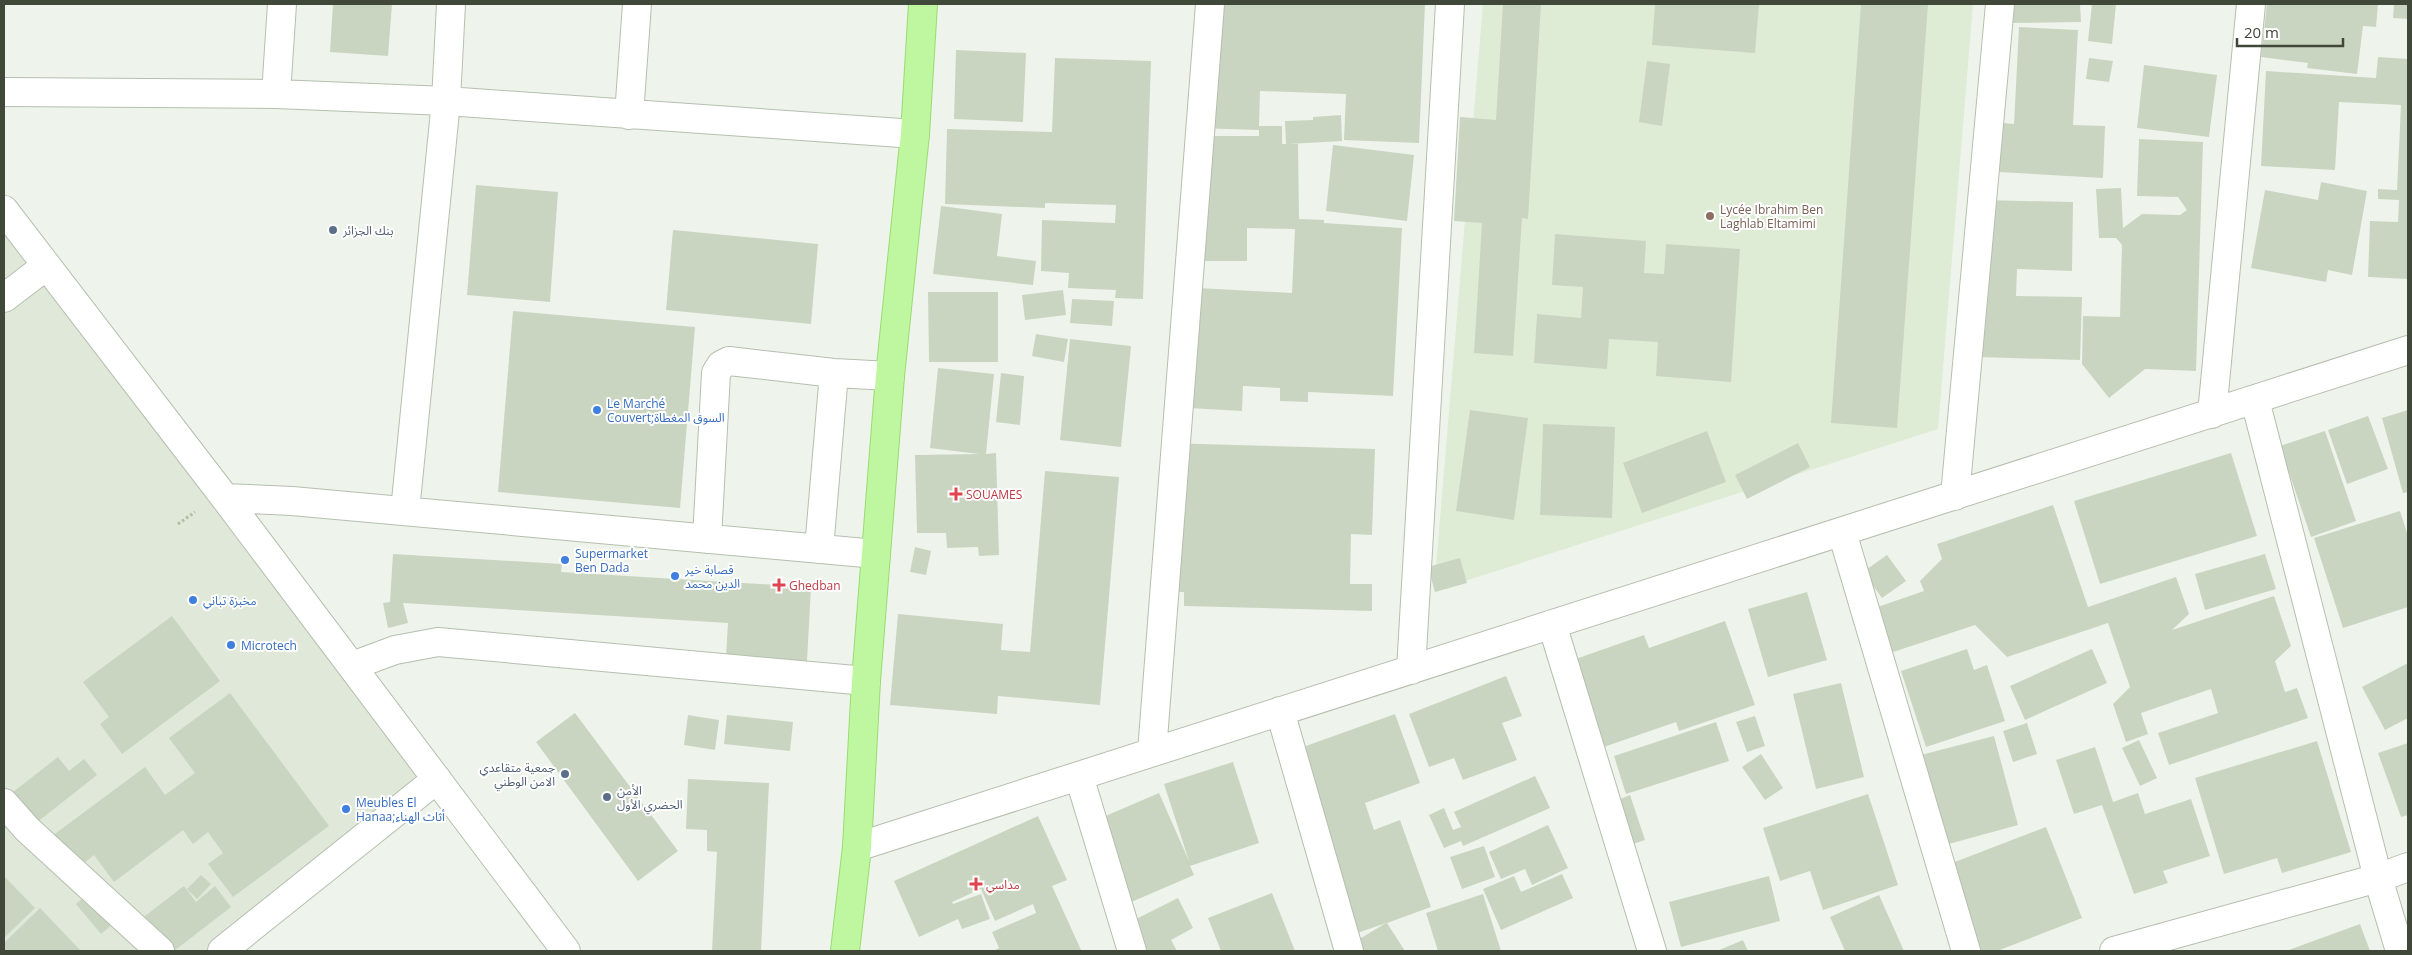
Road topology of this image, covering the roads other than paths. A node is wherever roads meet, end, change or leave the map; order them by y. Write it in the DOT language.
graph roads {
  1 [pos="282,4"];
  2 [pos="451,4"];
  3 [pos="637,4"];
  4 [pos="923,4"];
  5 [pos="1210,4"];
  6 [pos="1450,4"];
  7 [pos="2000,4"];
  8 [pos="2251,4"];
  9 [pos="4,92"];
  10 [pos="276,94"];
  11 [pos="446,101"];
  12 [pos="629,114"];
  13 [pos="915,134"];
  14 [pos="4,210"];
  15 [pos="46,266"];
  16 [pos="4,298"];
  17 [pos="2408,350"];
  18 [pos="834,373"];
  19 [pos="890,376"];
  20 [pos="2256,400"];
  21 [pos="2212,414"];
  22 [pos="1954,496"];
  23 [pos="225,498"];
  24 [pos="405,511"];
  25 [pos="1842,532"];
  26 [pos="707,539"];
  27 [pos="819,549"];
  28 [pos="876,554"];
  29 [pos="1552,624"];
  30 [pos="352,666"];
  31 [pos="1411,670"];
  32 [pos="866,681"];
  33 [pos="1280,711"];
  34 [pos="1152,752"];
  35 [pos="1079,776"];
  36 [pos="437,779"];
  37 [pos="4,803"];
  38 [pos="857,847"];
  39 [pos="2408,867"];
  40 [pos="2378,878"];
  41 [pos="160,951"];
  42 [pos="222,951"];
  43 [pos="566,951"];
  44 [pos="845,951"];
  45 [pos="1132,951"];
  46 [pos="1349,951"];
  47 [pos="1652,951"];
  48 [pos="1966,951"];
  49 [pos="2114,951"];
  50 [pos="2400,951"];
  1 -- 10 [label="street"];
  2 -- 11 [label="street"];
  3 -- 12 [label="street"];
  4 -- 13 [label="main road"];
  5 -- 34 [label="street"];
  6 -- 31 [label="street"];
  7 -- 22 [label="street"];
  8 -- 21 [label="street"];
  9 -- 10 [label="street"];
  10 -- 11 [label="street"];
  11 -- 12 [label="street"];
  11 -- 24 [label="street"];
  12 -- 13 [label="street"];
  13 -- 19 [label="main road"];
  14 -- 15 [label="street"];
  15 -- 16 [label="street"];
  15 -- 23 [label="street"];
  17 -- 20 [label="street"];
  18 -- 19 [label="street"];
  18 -- 26 [label="street"];
  18 -- 27 [label="street"];
  19 -- 28 [label="main road"];
  20 -- 21 [label="street"];
  20 -- 40 [label="street"];
  21 -- 22 [label="street"];
  22 -- 25 [label="street"];
  23 -- 24 [label="street"];
  23 -- 30 [label="street"];
  24 -- 26 [label="street"];
  25 -- 29 [label="street"];
  25 -- 48 [label="street"];
  26 -- 27 [label="street"];
  27 -- 28 [label="street"];
  28 -- 32 [label="main road"];
  29 -- 31 [label="street"];
  29 -- 47 [label="street"];
  30 -- 32 [label="street"];
  30 -- 36 [label="street"];
  31 -- 33 [label="street"];
  32 -- 38 [label="main road"];
  33 -- 34 [label="street"];
  33 -- 46 [label="street"];
  34 -- 35 [label="street"];
  35 -- 38 [label="street"];
  35 -- 45 [label="street"];
  36 -- 42 [label="street"];
  36 -- 43 [label="street"];
  37 -- 41 [label="street"];
  38 -- 44 [label="main road"];
  39 -- 40 [label="street"];
  40 -- 49 [label="street"];
  40 -- 50 [label="street"];
}
